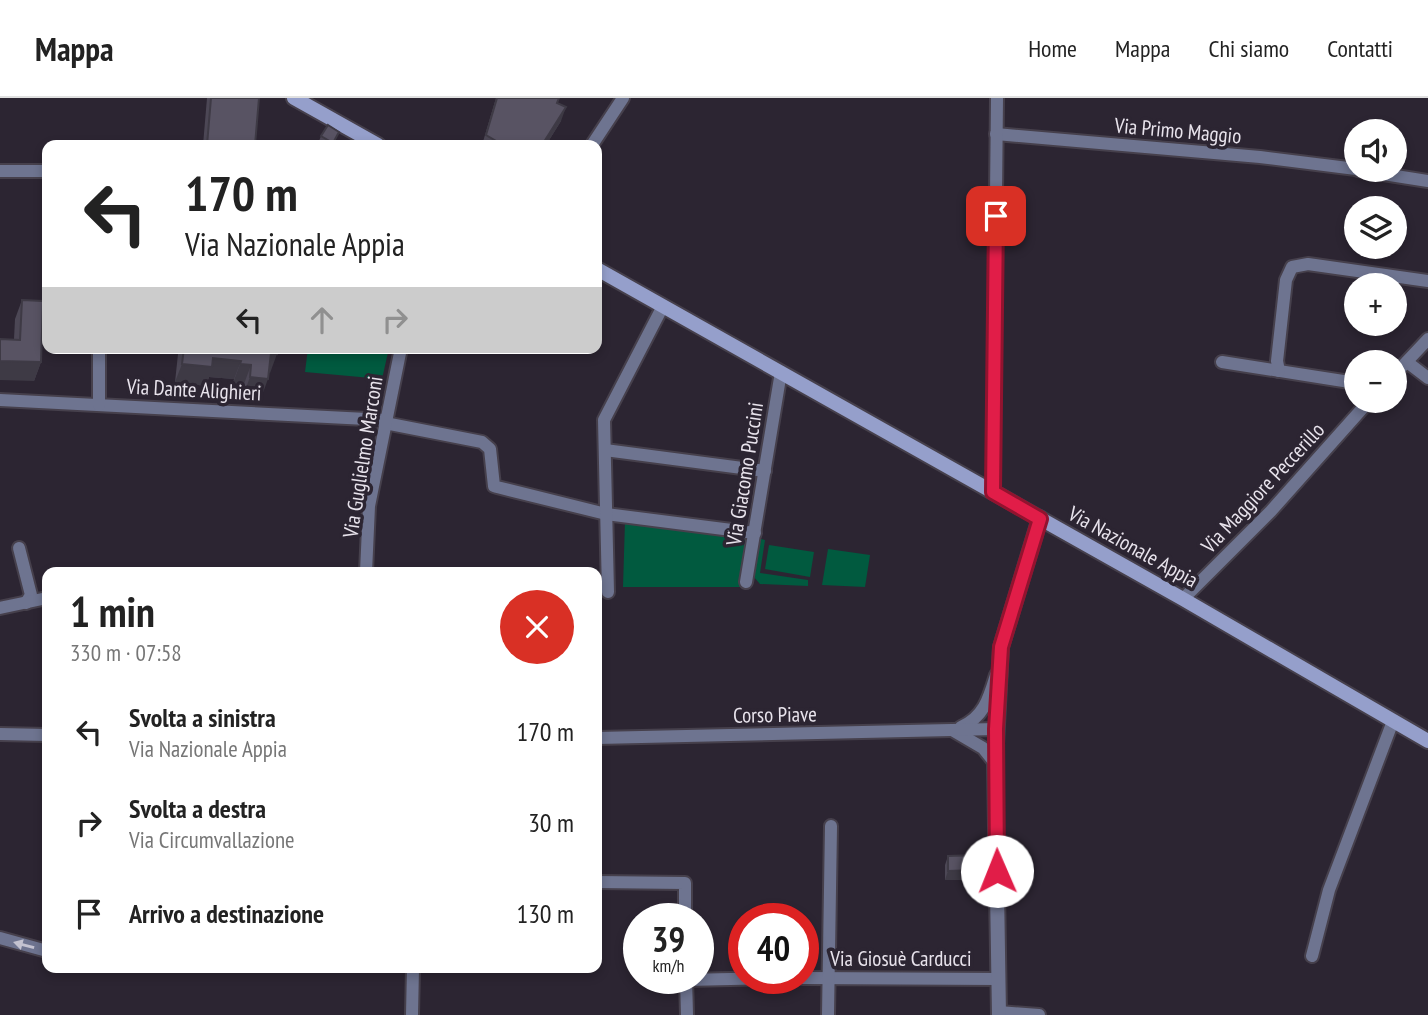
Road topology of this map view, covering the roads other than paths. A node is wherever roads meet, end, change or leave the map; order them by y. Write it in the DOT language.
graph roads {
  1 [pos="294,98"];
  2 [pos="623,98"];
  3 [pos="997,98"];
  4 [pos="996,134"];
  5 [pos="369,140"];
  6 [pos="595,140"];
  7 [pos="1344,168"];
  8 [pos="0,170"];
  9 [pos="42,171"];
  10 [pos="1407,178"];
  11 [pos="1428,181"];
  12 [pos="602,272"];
  13 [pos="1428,281"];
  14 [pos="663,306"];
  15 [pos="1428,339"];
  16 [pos="99,354"];
  17 [pos="400,354"];
  18 [pos="1222,362"];
  19 [pos="1407,362"];
  20 [pos="1279,371"];
  21 [pos="781,372"];
  22 [pos="1428,378"];
  23 [pos="1344,381"];
  24 [pos="0,400"];
  25 [pos="99,405"];
  26 [pos="1358,413"];
  27 [pos="386,421"];
  28 [pos="605,450"];
  29 [pos="765,471"];
  30 [pos="993,492"];
  31 [pos="606,514"];
  32 [pos="1040,519"];
  33 [pos="755,533"];
  34 [pos="19,548"];
  35 [pos="366,567"];
  36 [pos="746,582"];
  37 [pos="608,592"];
  38 [pos="42,599"];
  39 [pos="1183,599"];
  40 [pos="26,603"];
  41 [pos="0,608"];
  42 [pos="1000,665"];
  43 [pos="1393,721"];
  44 [pos="996,729"];
  45 [pos="954,730"];
  46 [pos="0,734"];
  47 [pos="42,735"];
  48 [pos="602,738"];
  49 [pos="1428,741"];
  50 [pos="995,763"];
  51 [pos="831,826"];
  52 [pos="602,882"];
  53 [pos="685,903"];
  54 [pos="0,939"];
  55 [pos="42,950"];
  56 [pos="1312,956"];
  57 [pos="413,973"];
  58 [pos="819,977"];
  59 [pos="827,977"];
  60 [pos="999,979"];
  61 [pos="686,994"];
  62 [pos="999,1013"];
  63 [pos="412,1015"];
  64 [pos="687,1015"];
  65 [pos="828,1015"];
  66 [pos="1040,1015"];
  1 -- 5 [label="main road"];
  2 -- 6 [label="street"];
  3 -- 4 [label="street"];
  4 -- 7 [label="street, Via Primo Maggio"];
  4 -- 30 [label="street"];
  8 -- 9 [label="street"];
  10 -- 11 [label="street, Via Primo Maggio"];
  12 -- 14 [label="main road, Via Nazionale Appia"];
  13 -- 20 [label="street"];
  14 -- 21 [label="main road, Via Nazionale Appia"];
  14 -- 28 [label="street"];
  15 -- 19 [label="street"];
  16 -- 25 [label="street"];
  17 -- 27 [label="street, Via Guglielmo Marconi"];
  18 -- 20 [label="street"];
  19 -- 22 [label="street"];
  20 -- 23 [label="street"];
  21 -- 29 [label="street, Via Giacomo Puccini"];
  21 -- 30 [label="main road, Via Nazionale Appia"];
  24 -- 25 [label="street, Via Dante Alighieri"];
  25 -- 27 [label="street, Via Dante Alighieri"];
  26 -- 39 [label="street, Via Maggiore Peccerillo"];
  27 -- 31 [label="street, Via Dante Alighieri"];
  27 -- 35 [label="street, Via Guglielmo Marconi"];
  28 -- 29 [label="street"];
  28 -- 31 [label="street"];
  29 -- 33 [label="street, Via Giacomo Puccini"];
  30 -- 32 [label="main road, Via Nazionale Appia"];
  31 -- 33 [label="street"];
  31 -- 37 [label="street"];
  32 -- 39 [label="main road, Via Nazionale Appia"];
  32 -- 42 [label="street"];
  33 -- 36 [label="street, Via Giacomo Puccini"];
  34 -- 40 [label="street"];
  38 -- 40 [label="street"];
  39 -- 43 [label="main road, Via Nazionale Appia"];
  40 -- 41 [label="street"];
  42 -- 44 [label="street"];
  42 -- 45 [label="street"];
  43 -- 49 [label="main road, Via Nazionale Appia"];
  43 -- 56 [label="street"];
  44 -- 45 [label="street, Corso Piave"];
  44 -- 50 [label="street"];
  45 -- 48 [label="street, Corso Piave"];
  45 -- 50 [label="street"];
  46 -- 47 [label="street"];
  50 -- 60 [label="street"];
  51 -- 59 [label="street"];
  52 -- 53 [label="street"];
  55 -- 54 [label="street, one-way"];
  57 -- 63 [label="street"];
  58 -- 59 [label="street, Via Giosuè Carducci"];
  59 -- 60 [label="street, Via Giosuè Carducci"];
  59 -- 65 [label="street"];
  60 -- 62 [label="street"];
  61 -- 64 [label="street"];
  62 -- 66 [label="street"];
}
